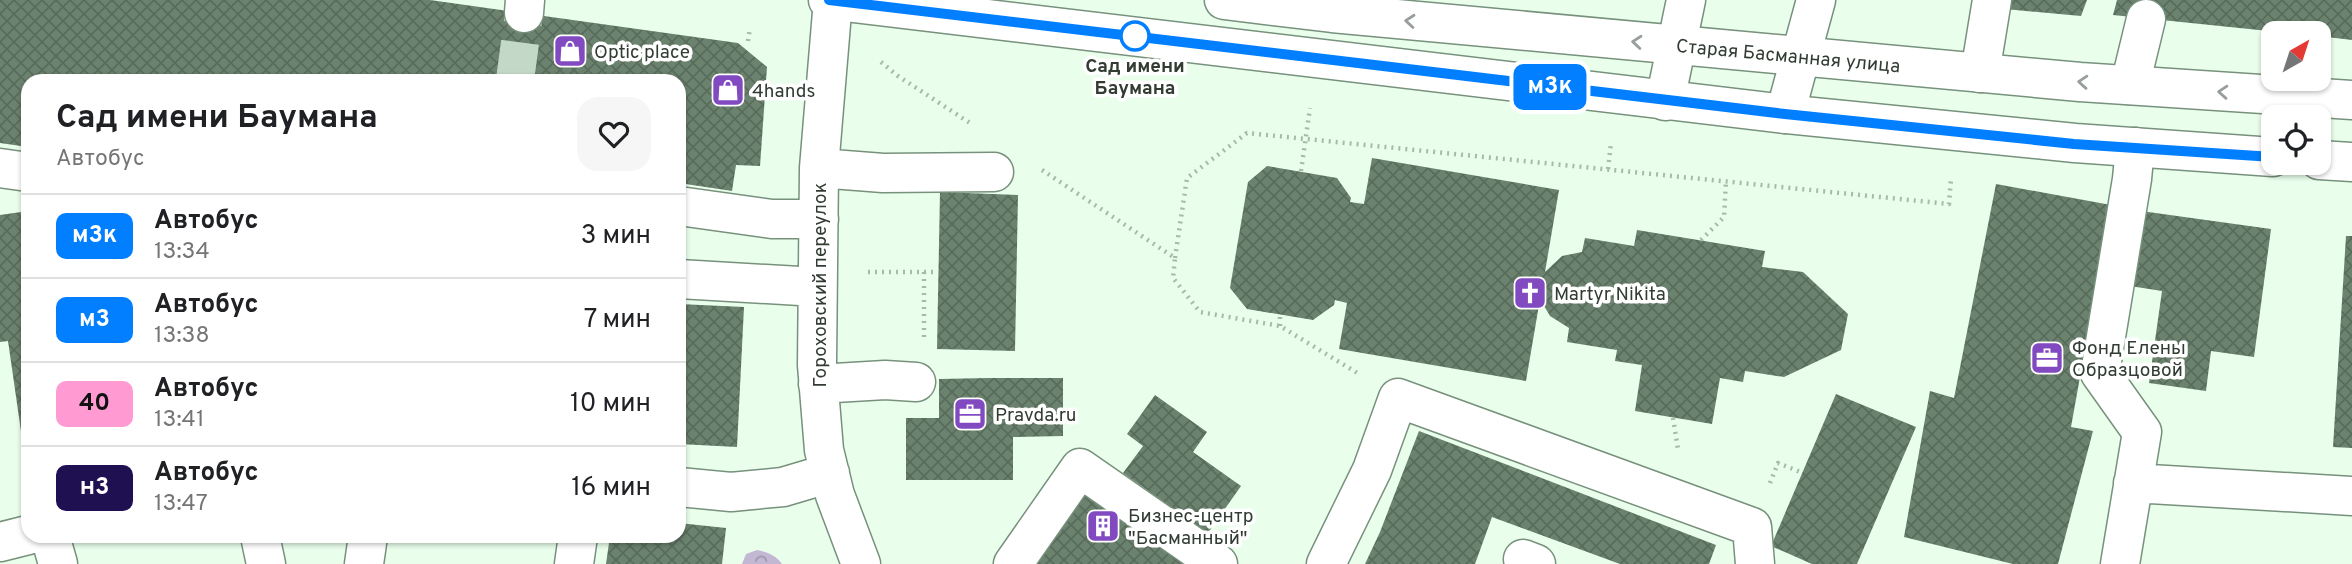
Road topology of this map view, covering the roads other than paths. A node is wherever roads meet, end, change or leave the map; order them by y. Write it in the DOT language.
graph roads {
  1 [pos="831,0"];
  2 [pos="1224,0"];
  3 [pos="1686,0"];
  4 [pos="1816,0"];
  5 [pos="1992,0"];
  6 [pos="2146,19"];
  7 [pos="1677,45"];
  8 [pos="1801,56"];
  9 [pos="1980,73"];
  10 [pos="2130,85"];
  11 [pos="2352,100"];
  12 [pos="1665,101"];
  13 [pos="1785,114"];
  14 [pos="2134,147"];
  15 [pos="2261,156"];
  16 [pos="2331,161"];
  17 [pos="2352,162"];
  18 [pos="0,168"];
  19 [pos="818,168"];
  20 [pos="21,171"];
  21 [pos="993,172"];
  22 [pos="686,207"];
  23 [pos="819,219"];
  24 [pos="686,279"];
  25 [pos="817,287"];
  26 [pos="916,382"];
  27 [pos="818,384"];
  28 [pos="830,473"];
  29 [pos="2133,483"];
  30 [pos="686,488"];
  31 [pos="2352,496"];
  32 [pos="21,537"];
  33 [pos="0,542"];
  34 [pos="52,543"];
  35 [pos="262,543"];
  36 [pos="367,543"];
  37 [pos="577,543"];
  38 [pos="58,564"];
  39 [pos="266,564"];
  40 [pos="364,564"];
  41 [pos="574,564"];
  42 [pos="861,564"];
  43 [pos="1013,564"];
  44 [pos="1218,564"];
  45 [pos="1326,564"];
  46 [pos="1755,564"];
  47 [pos="2120,564"];
  1 -- 12 [label="main road"];
  1 -- 19 [label="main road, Гороховский переулок"];
  7 -- 2 [label="main road, Старая Басманная улица, one-way"];
  3 -- 7 [label="main road"];
  4 -- 8 [label="main road"];
  5 -- 9 [label="main road"];
  6 -- 10 [label="main road"];
  7 -- 8 [label="main road, Старая Басманная улица"];
  7 -- 12 [label="main road"];
  8 -- 9 [label="main road, Старая Басманная улица"];
  8 -- 13 [label="main road"];
  10 -- 9 [label="main road, Старая Басманная улица, one-way"];
  11 -- 10 [label="main road, Старая Басманная улица, one-way"];
  12 -- 13 [label="main road"];
  13 -- 14 [label="main road"];
  14 -- 15 [label="main road"];
  14 -- 29 [label="main road"];
  16 -- 17 [label="main road"];
  18 -- 20 [label="main road"];
  19 -- 21 [label="main road"];
  19 -- 23 [label="main road, Гороховский переулок"];
  22 -- 23 [label="main road"];
  23 -- 25 [label="main road, Гороховский переулок"];
  24 -- 25 [label="main road"];
  25 -- 27 [label="main road, Гороховский переулок"];
  26 -- 27 [label="main road"];
  27 -- 28 [label="main road, Гороховский переулок"];
  28 -- 30 [label="main road"];
  28 -- 42 [label="main road, Гороховский переулок"];
  29 -- 31 [label="main road"];
  29 -- 47 [label="main road"];
  32 -- 33 [label="main road"];
  34 -- 38 [label="main road"];
  35 -- 39 [label="main road"];
  36 -- 40 [label="main road"];
  37 -- 41 [label="main road"];
  43 -- 44 [label="main road"];
  45 -- 46 [label="main road"];
}
